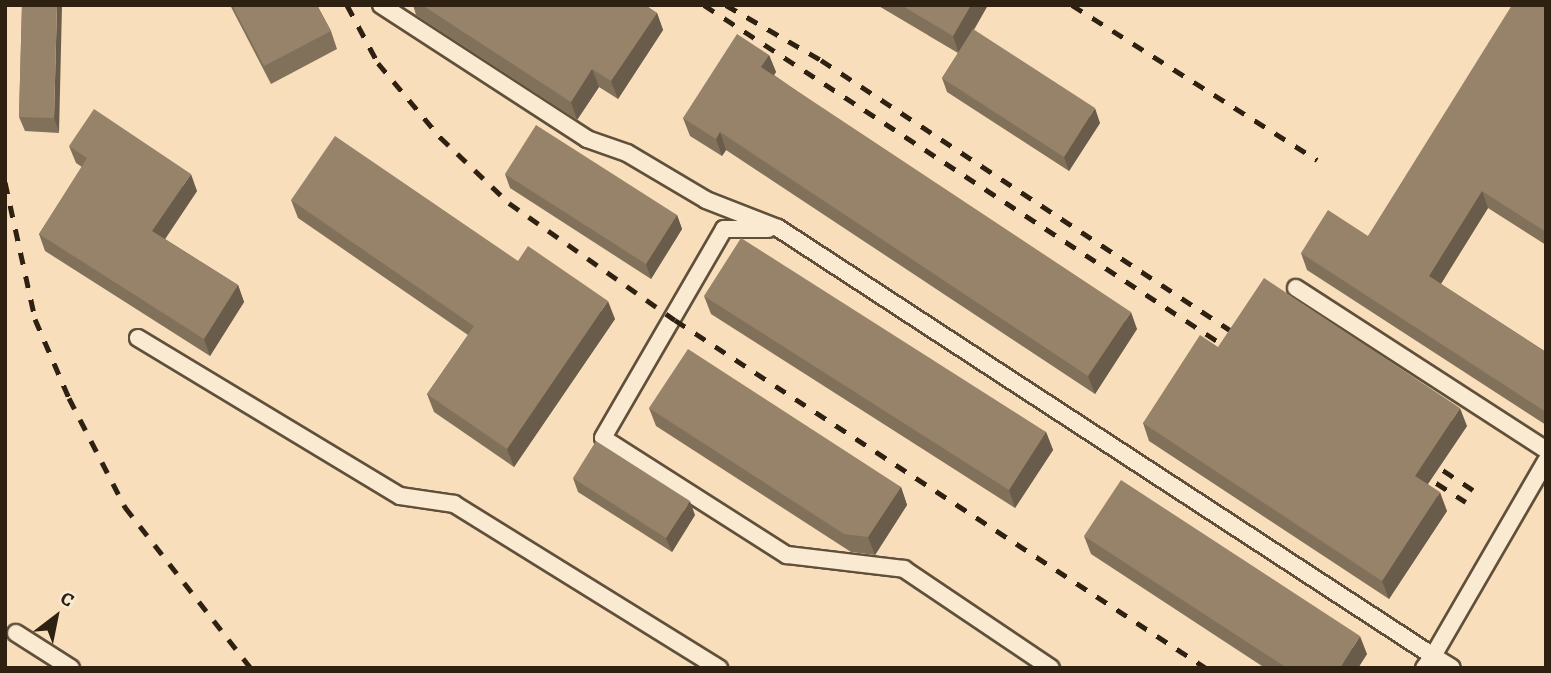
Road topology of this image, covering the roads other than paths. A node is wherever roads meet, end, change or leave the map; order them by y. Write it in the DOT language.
graph roads {
  1 [pos="381,5"];
  2 [pos="778,228"];
  3 [pos="1296,288"];
  4 [pos="138,338"];
  5 [pos="1546,450"];
  6 [pos="1546,461"];
  7 [pos="16,632"];
  8 [pos="1428,662"];
  9 [pos="71,668"];
  10 [pos="719,668"];
  11 [pos="1051,668"];
  12 [pos="1452,668"];
  1 -- 2 [label="lane"];
  2 -- 8 [label="lane"];
  2 -- 11 [label="lane"];
  3 -- 5 [label="lane"];
  4 -- 10 [label="lane"];
  6 -- 8 [label="lane"];
  7 -- 9 [label="lane"];
  8 -- 12 [label="lane"];
}
